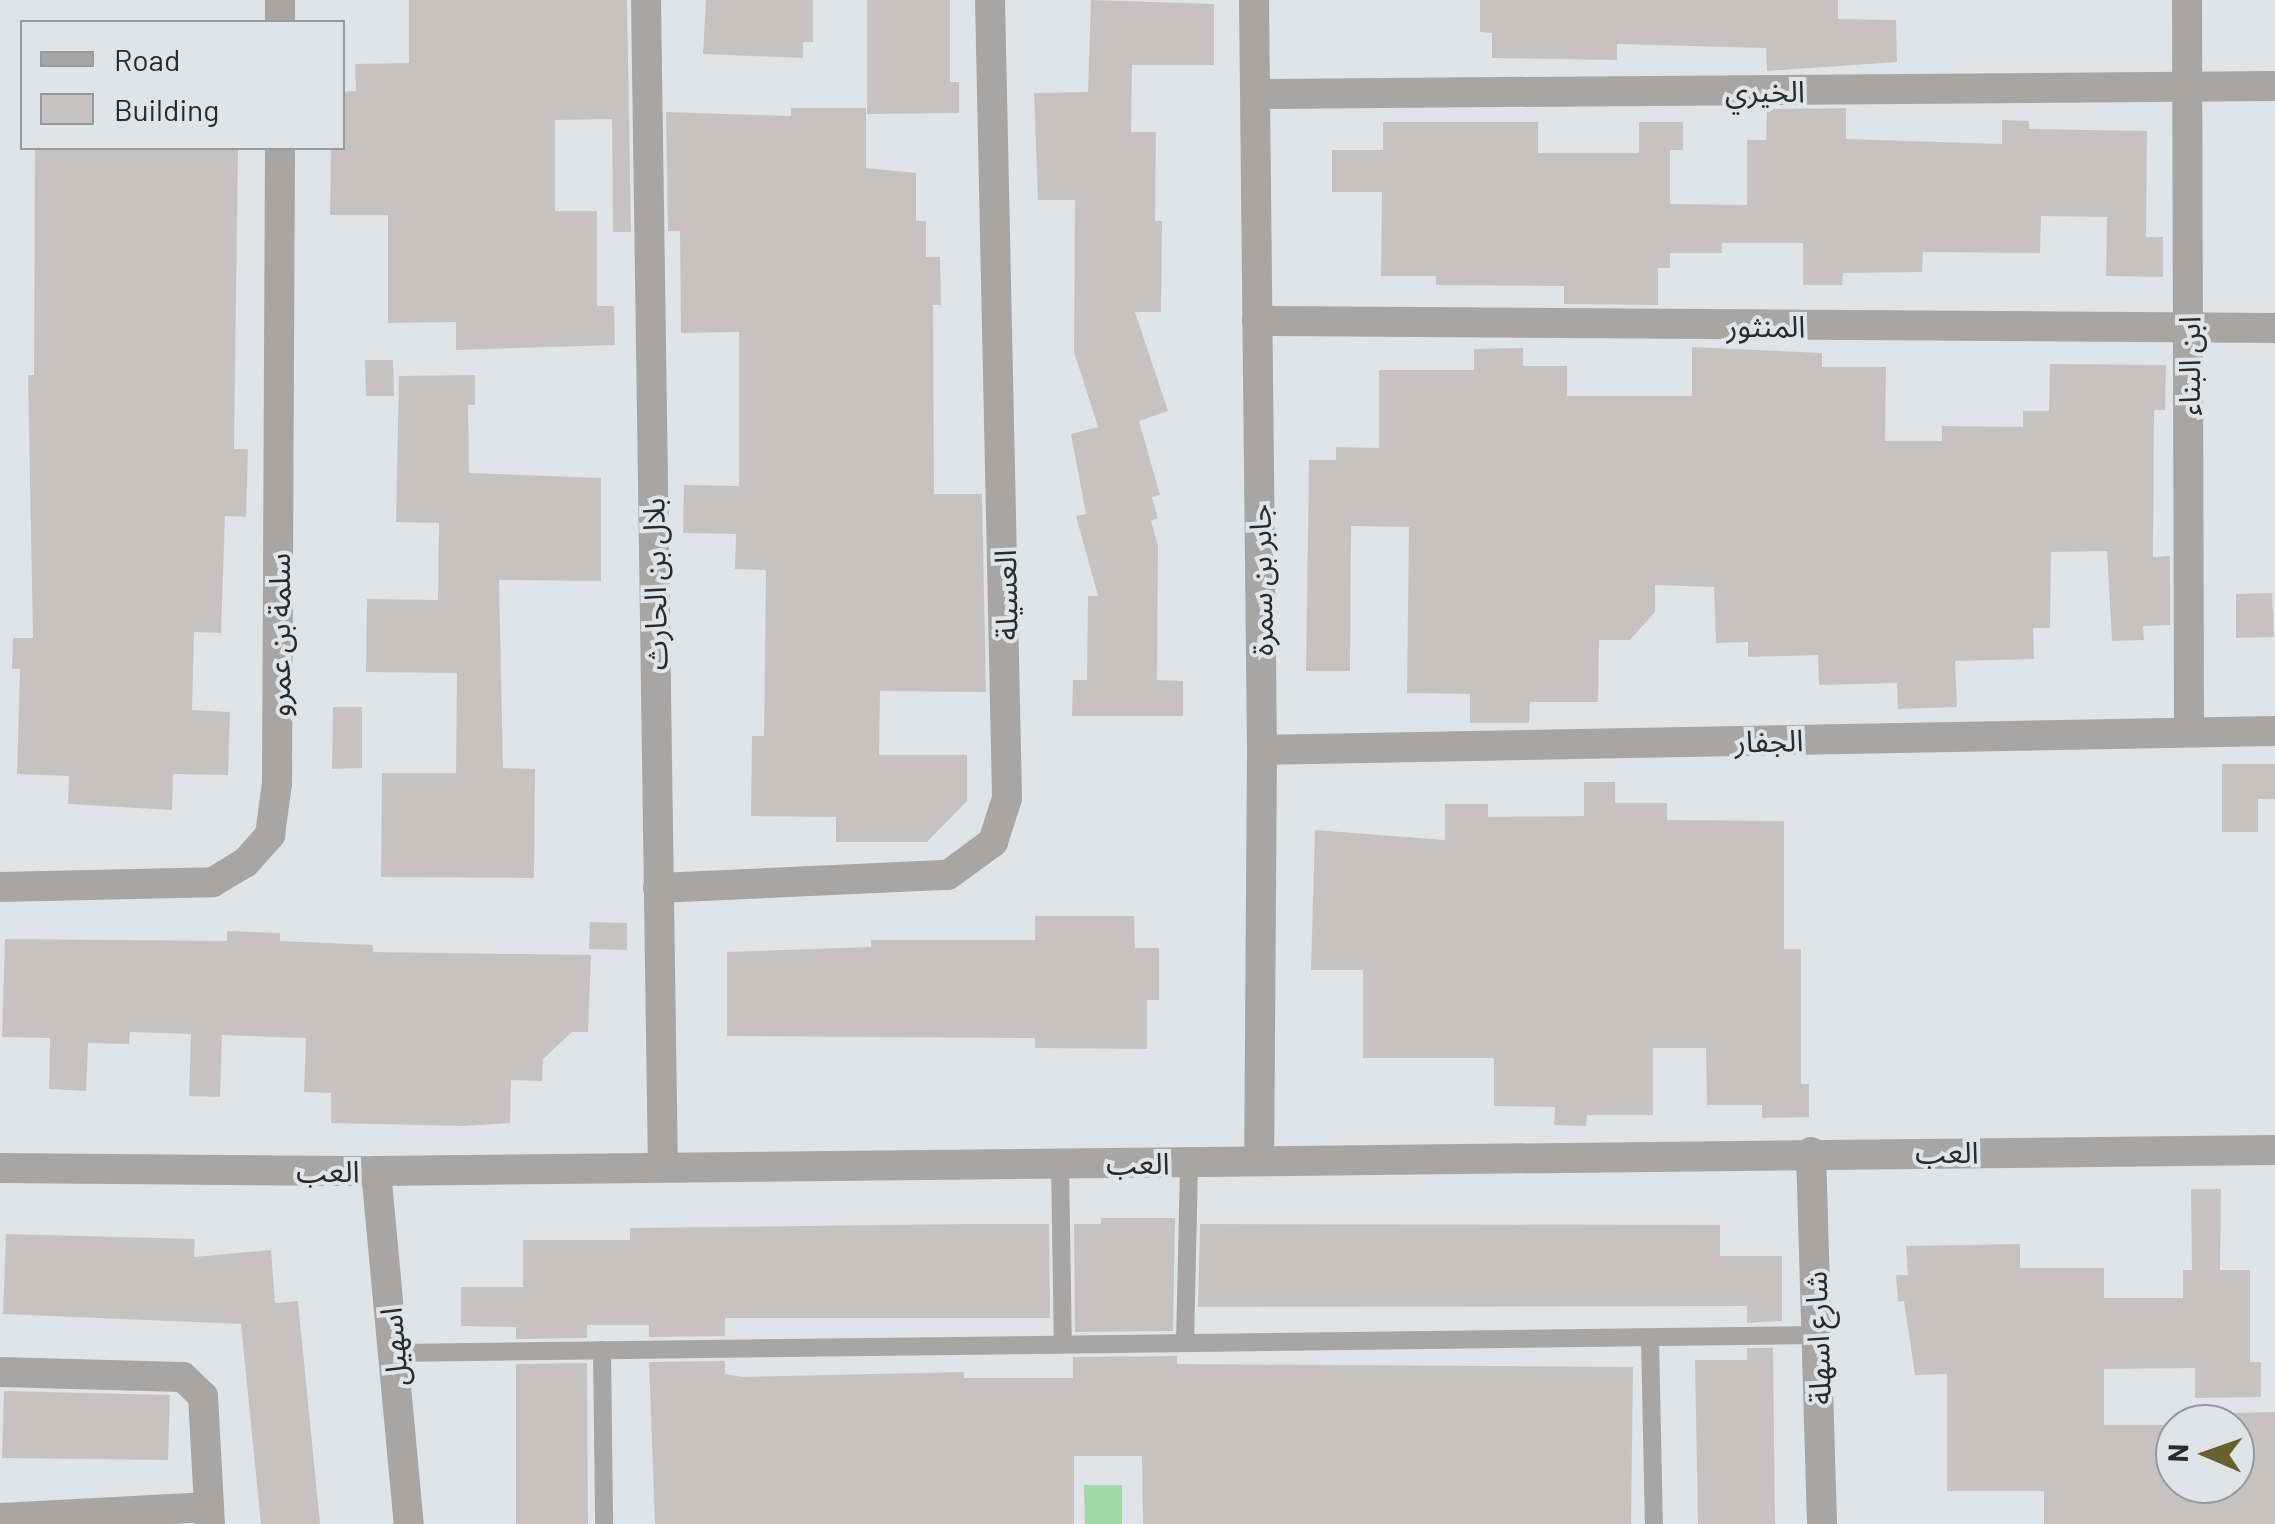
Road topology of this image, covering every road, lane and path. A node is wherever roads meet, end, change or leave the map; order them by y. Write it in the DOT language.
graph roads {
  1 [pos="646,0"];
  2 [pos="990,0"];
  3 [pos="1254,0"];
  4 [pos="2187,0"];
  5 [pos="2187,86"];
  6 [pos="2275,86"];
  7 [pos="1255,94"];
  8 [pos="280,150"];
  9 [pos="1258,321"];
  10 [pos="2188,328"];
  11 [pos="2275,328"];
  12 [pos="2275,731"];
  13 [pos="2189,732"];
  14 [pos="1262,750"];
  15 [pos="0,888"];
  16 [pos="658,888"];
  17 [pos="2275,1150"];
  18 [pos="1811,1152"];
  19 [pos="1259,1161"];
  20 [pos="1060,1162"];
  21 [pos="1189,1162"];
  22 [pos="663,1167"];
  23 [pos="0,1168"];
  24 [pos="376,1170"];
  25 [pos="1817,1335"];
  26 [pos="1650,1338"];
  27 [pos="1184,1343"];
  28 [pos="1063,1344"];
  29 [pos="602,1350"];
  30 [pos="393,1353"];
  31 [pos="0,1372"];
  32 [pos="210,1516"];
  33 [pos="0,1518"];
  34 [pos="409,1524"];
  35 [pos="604,1524"];
  36 [pos="1654,1524"];
  37 [pos="1822,1524"];
  1 -- 16 [label="street, بلال بن الحارث"];
  2 -- 16 [label="street, العسيلة"];
  3 -- 7 [label="street, جابر بن سمرة"];
  4 -- 5 [label="street, ابن البناء"];
  5 -- 6 [label="street, الخيري"];
  5 -- 7 [label="street, الخيري"];
  5 -- 10 [label="street, ابن البناء"];
  7 -- 9 [label="street, جابر بن سمرة"];
  8 -- 15 [label="street, سلمة بن عمرو"];
  9 -- 10 [label="street, المنثور"];
  9 -- 14 [label="street, جابر بن سمرة"];
  10 -- 11 [label="street, المنثور"];
  10 -- 13 [label="street, ابن البناء"];
  12 -- 13 [label="street, الجفار"];
  13 -- 14 [label="street, الجفار"];
  14 -- 19 [label="street, جابر بن سمرة"];
  16 -- 22 [label="street, بلال بن الحارث"];
  17 -- 18 [label="street, العب"];
  18 -- 19 [label="street, العب"];
  18 -- 25 [label="street, شارع اسهلة"];
  19 -- 21 [label="street, العب"];
  20 -- 21 [label="street, العب"];
  20 -- 22 [label="street, العب"];
  20 -- 28 [label="lane"];
  21 -- 27 [label="lane"];
  22 -- 24 [label="street, العب"];
  23 -- 24 [label="street, العب"];
  24 -- 30 [label="street, اسهيل"];
  25 -- 26 [label="lane"];
  25 -- 37 [label="street, شارع اسهلة"];
  26 -- 27 [label="lane"];
  26 -- 36 [label="lane"];
  27 -- 28 [label="lane"];
  28 -- 29 [label="lane"];
  29 -- 30 [label="lane"];
  29 -- 35 [label="lane"];
  30 -- 34 [label="street, اسهيل"];
  31 -- 32 [label="street"];
  32 -- 33 [label="street"];
}
